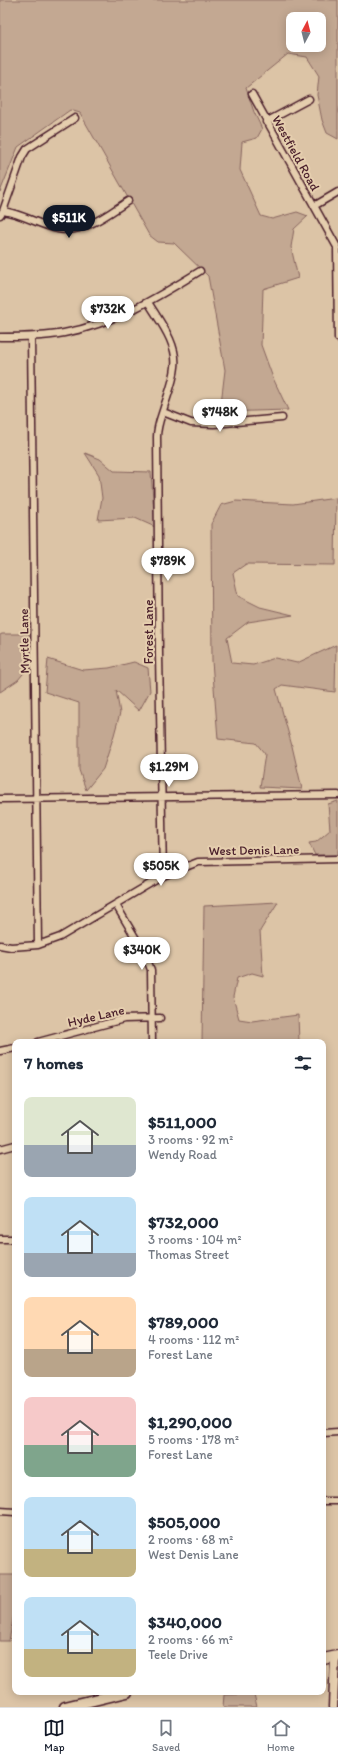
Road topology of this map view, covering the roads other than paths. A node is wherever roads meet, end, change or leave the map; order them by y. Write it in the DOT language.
graph roads {
  1 [pos="252,94"];
  2 [pos="309,98"];
  3 [pos="75,118"];
  4 [pos="266,122"];
  5 [pos="338,192"];
  6 [pos="128,201"];
  7 [pos="314,206"];
  8 [pos="2,213"];
  9 [pos="200,271"];
  10 [pos="148,302"];
  11 [pos="0,337"];
  12 [pos="31,337"];
  13 [pos="338,338"];
  14 [pos="163,412"];
  15 [pos="282,418"];
  16 [pos="338,795"];
  17 [pos="161,797"];
  18 [pos="37,799"];
  19 [pos="0,800"];
  20 [pos="338,860"];
  21 [pos="163,876"];
  22 [pos="116,905"];
  23 [pos="38,944"];
  24 [pos="0,945"];
  25 [pos="152,1018"];
  26 [pos="160,1018"];
  27 [pos="49,1039"];
  28 [pos="152,1039"];
  29 [pos="12,1049"];
  30 [pos="0,1052"];
  31 [pos="12,1146"];
  32 [pos="0,1149"];
  33 [pos="0,1239"];
  34 [pos="12,1239"];
  35 [pos="338,1432"];
  36 [pos="326,1433"];
  37 [pos="326,1501"];
  38 [pos="338,1501"];
  39 [pos="0,1511"];
  40 [pos="12,1512"];
  41 [pos="336,1657"];
  42 [pos="326,1659"];
  43 [pos="115,1695"];
  44 [pos="65,1707"];
  45 [pos="333,1707"];
  1 -- 4 [label="street, Westfield Road"];
  2 -- 4 [label="street"];
  3 -- 8 [label="street"];
  4 -- 7 [label="street, Westfield Road"];
  5 -- 7 [label="street"];
  6 -- 8 [label="street"];
  7 -- 13 [label="street, Westfield Road"];
  9 -- 10 [label="street"];
  10 -- 12 [label="street"];
  10 -- 14 [label="street, Forest Lane"];
  11 -- 12 [label="street"];
  12 -- 18 [label="street, Myrtle Lane"];
  14 -- 15 [label="street"];
  14 -- 17 [label="street, Forest Lane"];
  16 -- 17 [label="street"];
  17 -- 18 [label="street"];
  17 -- 21 [label="street, Forest Lane"];
  18 -- 19 [label="street"];
  18 -- 23 [label="street, Myrtle Lane"];
  20 -- 21 [label="street, West Denis Lane"];
  21 -- 22 [label="street, West Denis Lane"];
  22 -- 23 [label="street, West Denis Lane"];
  22 -- 25 [label="street"];
  23 -- 24 [label="street, West Denis Lane"];
  25 -- 26 [label="street, Hyde Lane"];
  25 -- 27 [label="street, Hyde Lane"];
  25 -- 28 [label="street"];
  29 -- 30 [label="street"];
  31 -- 32 [label="street"];
  33 -- 34 [label="street"];
  35 -- 36 [label="street"];
  37 -- 38 [label="street"];
  39 -- 40 [label="street"];
  41 -- 42 [label="main road"];
  41 -- 45 [label="street"];
  43 -- 44 [label="main road"];
}
